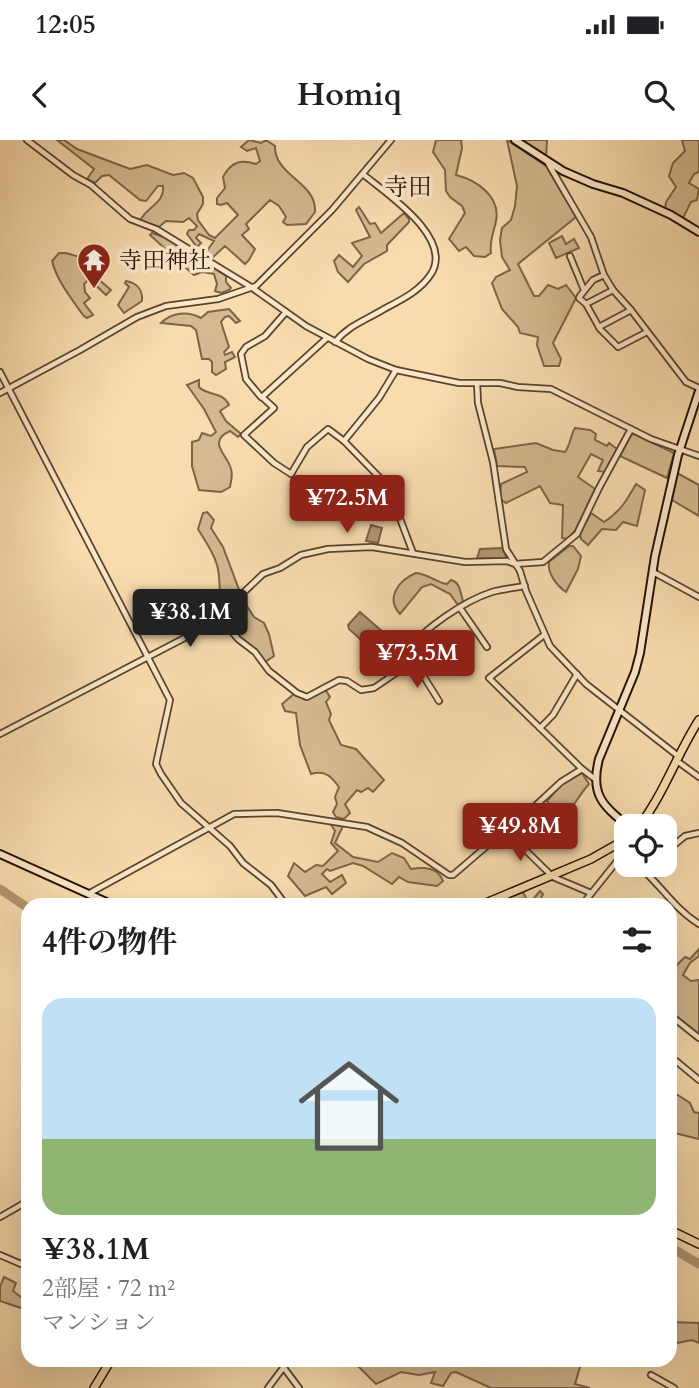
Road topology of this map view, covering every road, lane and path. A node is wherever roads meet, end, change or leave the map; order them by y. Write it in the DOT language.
graph roads {
  1 [pos="27,140"];
  2 [pos="391,140"];
  3 [pos="515,140"];
  4 [pos="548,162"];
  5 [pos="364,175"];
  6 [pos="699,232"];
  7 [pos="570,256"];
  8 [pos="604,275"];
  9 [pos="251,287"];
  10 [pos="584,290"];
  11 [pos="613,290"];
  12 [pos="586,304"];
  13 [pos="631,310"];
  14 [pos="286,312"];
  15 [pos="599,327"];
  16 [pos="647,332"];
  17 [pos="327,338"];
  18 [pos="335,342"];
  19 [pos="396,370"];
  20 [pos="0,372"];
  21 [pos="477,383"];
  22 [pos="8,388"];
  23 [pos="699,389"];
  24 [pos="0,393"];
  25 [pos="262,397"];
  26 [pos="631,429"];
  27 [pos="344,441"];
  28 [pos="679,449"];
  29 [pos="699,456"];
  30 [pos="412,553"];
  31 [pos="515,564"];
  32 [pos="652,571"];
  33 [pos="525,586"];
  34 [pos="699,597"];
  35 [pos="460,608"];
  36 [pos="221,619"];
  37 [pos="544,635"];
  38 [pos="487,648"];
  39 [pos="148,657"];
  40 [pos="402,668"];
  41 [pos="577,674"];
  42 [pos="439,701"];
  43 [pos="619,710"];
  44 [pos="699,720"];
  45 [pos="540,728"];
  46 [pos="0,734"];
  47 [pos="677,758"];
  48 [pos="582,769"];
  49 [pos="699,777"];
  50 [pos="595,779"];
  51 [pos="614,814"];
  52 [pos="648,814"];
  53 [pos="209,828"];
  54 [pos="507,832"];
  55 [pos="699,833"];
  56 [pos="677,843"];
  57 [pos="614,847"];
  58 [pos="0,854"];
  59 [pos="614,867"];
  60 [pos="551,876"];
  61 [pos="653,877"];
  62 [pos="591,893"];
  63 [pos="88,894"];
  64 [pos="97,898"];
  65 [pos="281,898"];
  66 [pos="498,898"];
  67 [pos="587,898"];
  68 [pos="670,898"];
  69 [pos="677,906"];
  70 [pos="699,914"];
  71 [pos="693,920"];
  72 [pos="699,924"];
  73 [pos="677,1021"];
  74 [pos="699,1038"];
  75 [pos="677,1062"];
  76 [pos="699,1080"];
  77 [pos="21,1204"];
  78 [pos="0,1217"];
  79 [pos="677,1233"];
  80 [pos="699,1244"];
  81 [pos="0,1255"];
  82 [pos="21,1264"];
  83 [pos="107,1367"];
  84 [pos="284,1367"];
  85 [pos="651,1375"];
  86 [pos="94,1388"];
  87 [pos="268,1388"];
  88 [pos="299,1388"];
  89 [pos="674,1388"];
  1 -- 9 [label="street"];
  2 -- 5 [label="street"];
  3 -- 4 [label="street"];
  4 -- 6 [label="street"];
  4 -- 8 [label="street"];
  5 -- 9 [label="street"];
  5 -- 18 [label="street"];
  7 -- 10 [label="street"];
  8 -- 10 [label="street"];
  8 -- 11 [label="street"];
  9 -- 14 [label="street"];
  9 -- 22 [label="street"];
  10 -- 12 [label="street"];
  11 -- 12 [label="street"];
  11 -- 13 [label="street"];
  12 -- 15 [label="street"];
  13 -- 15 [label="street"];
  13 -- 16 [label="street"];
  14 -- 17 [label="street"];
  14 -- 25 [label="street"];
  15 -- 16 [label="street"];
  16 -- 23 [label="street"];
  17 -- 18 [label="street"];
  17 -- 25 [label="street"];
  18 -- 19 [label="street"];
  19 -- 21 [label="street"];
  19 -- 27 [label="street"];
  20 -- 22 [label="street"];
  21 -- 26 [label="street"];
  21 -- 31 [label="street"];
  22 -- 24 [label="street"];
  22 -- 39 [label="street"];
  23 -- 28 [label="street"];
  25 -- 27 [label="street"];
  26 -- 28 [label="street"];
  26 -- 31 [label="street"];
  27 -- 30 [label="street"];
  28 -- 29 [label="street"];
  28 -- 32 [label="street"];
  30 -- 31 [label="street"];
  30 -- 36 [label="street"];
  31 -- 33 [label="street"];
  32 -- 34 [label="street"];
  32 -- 43 [label="street"];
  33 -- 35 [label="street"];
  33 -- 37 [label="street"];
  35 -- 38 [label="street"];
  35 -- 40 [label="street"];
  36 -- 39 [label="street"];
  36 -- 40 [label="street"];
  37 -- 41 [label="street"];
  37 -- 45 [label="street"];
  39 -- 46 [label="street"];
  39 -- 53 [label="street"];
  40 -- 42 [label="street"];
  41 -- 43 [label="street"];
  41 -- 45 [label="street"];
  43 -- 47 [label="street"];
  43 -- 50 [label="street"];
  44 -- 47 [label="main road"];
  45 -- 48 [label="street"];
  47 -- 49 [label="street"];
  47 -- 52 [label="main road"];
  48 -- 50 [label="street"];
  48 -- 54 [label="street"];
  50 -- 51 [label="street"];
  53 -- 54 [label="street"];
  53 -- 63 [label="street"];
  53 -- 65 [label="street"];
  54 -- 60 [label="street"];
  55 -- 56 [label="street"];
  57 -- 60 [label="main road"];
  58 -- 63 [label="street"];
  59 -- 62 [label="street"];
  60 -- 62 [label="street"];
  60 -- 66 [label="main road"];
  61 -- 68 [label="street"];
  62 -- 67 [label="street"];
  63 -- 64 [label="street"];
  69 -- 71 [label="street"];
  70 -- 71 [label="street"];
  71 -- 72 [label="street"];
  73 -- 74 [label="street"];
  75 -- 76 [label="street"];
  77 -- 78 [label="street"];
  79 -- 80 [label="main road"];
  81 -- 82 [label="street"];
  83 -- 86 [label="main road"];
  84 -- 87 [label="street"];
  84 -- 88 [label="street"];
  85 -- 89 [label="street"];
}
